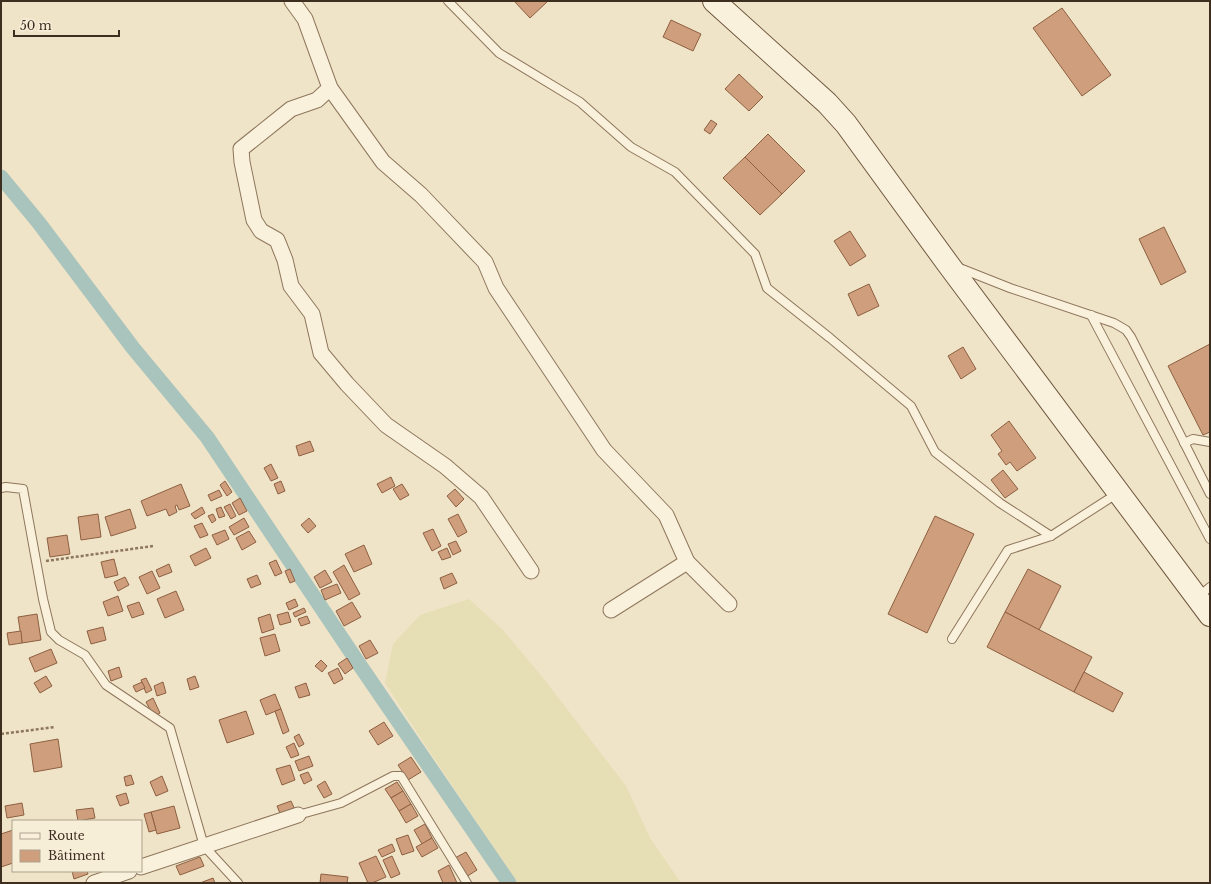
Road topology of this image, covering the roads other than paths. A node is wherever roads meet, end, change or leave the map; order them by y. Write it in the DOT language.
graph roads {
  1 [pos="292,1"];
  2 [pos="448,1"];
  3 [pos="714,1"];
  4 [pos="330,88"];
  5 [pos="948,264"];
  6 [pos="1091,315"];
  7 [pos="1210,442"];
  8 [pos="1184,443"];
  9 [pos="1,488"];
  10 [pos="1119,493"];
  11 [pos="1210,494"];
  12 [pos="1051,536"];
  13 [pos="1210,539"];
  14 [pos="687,562"];
  15 [pos="531,571"];
  16 [pos="1204,592"];
  17 [pos="729,604"];
  18 [pos="610,610"];
  19 [pos="1210,615"];
  20 [pos="952,639"];
  21 [pos="298,815"];
  22 [pos="204,846"];
  23 [pos="142,867"];
  24 [pos="126,872"];
  25 [pos="94,883"];
  26 [pos="238,883"];
  27 [pos="467,883"];
  1 -- 4 [label="street"];
  2 -- 12 [label="lane"];
  3 -- 5 [label="main road"];
  4 -- 14 [label="street"];
  4 -- 15 [label="street"];
  5 -- 6 [label="lane"];
  5 -- 10 [label="main road"];
  6 -- 8 [label="lane"];
  6 -- 13 [label="lane"];
  7 -- 8 [label="lane"];
  8 -- 11 [label="lane"];
  9 -- 22 [label="lane"];
  10 -- 12 [label="lane"];
  10 -- 16 [label="main road"];
  12 -- 20 [label="lane"];
  14 -- 17 [label="street"];
  14 -- 18 [label="street"];
  16 -- 19 [label="main road"];
  21 -- 22 [label="street"];
  21 -- 27 [label="lane"];
  22 -- 23 [label="street"];
  22 -- 26 [label="lane"];
  24 -- 25 [label="street"];
}
